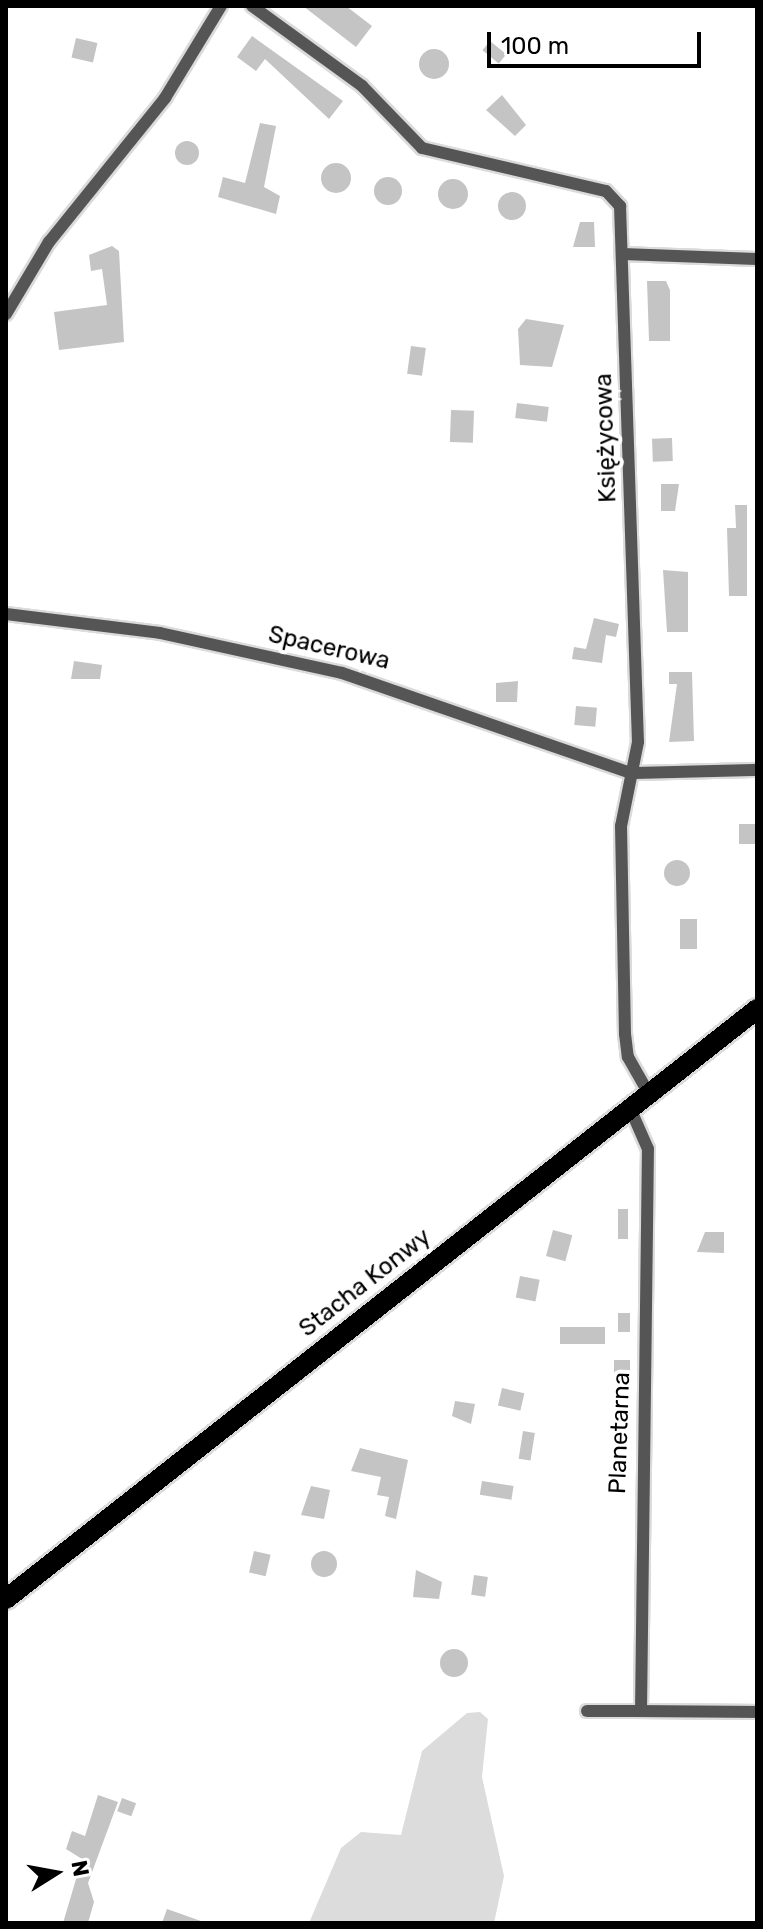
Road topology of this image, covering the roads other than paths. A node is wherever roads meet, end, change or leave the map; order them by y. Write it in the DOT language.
graph roads {
  1 [pos="221,6"];
  2 [pos="252,6"];
  3 [pos="622,254"];
  4 [pos="757,259"];
  5 [pos="6,314"];
  6 [pos="6,614"];
  7 [pos="757,770"];
  8 [pos="631,773"];
  9 [pos="757,1009"];
  10 [pos="649,1094"];
  11 [pos="630,1108"];
  12 [pos="6,1599"];
  13 [pos="587,1711"];
  14 [pos="641,1711"];
  15 [pos="757,1712"];
  1 -- 5 [label="street"];
  2 -- 3 [label="street, Księżycowa"];
  3 -- 4 [label="street"];
  3 -- 8 [label="street, Księżycowa"];
  6 -- 8 [label="street, Spacerowa"];
  7 -- 8 [label="street"];
  8 -- 10 [label="street, Księżycowa"];
  9 -- 10 [label="main road, Stacha Konwy"];
  10 -- 11 [label="main road, Stacha Konwy"];
  11 -- 12 [label="main road, Stacha Konwy"];
  11 -- 14 [label="street, Planetarna"];
  13 -- 14 [label="street"];
  14 -- 15 [label="street"];
}
